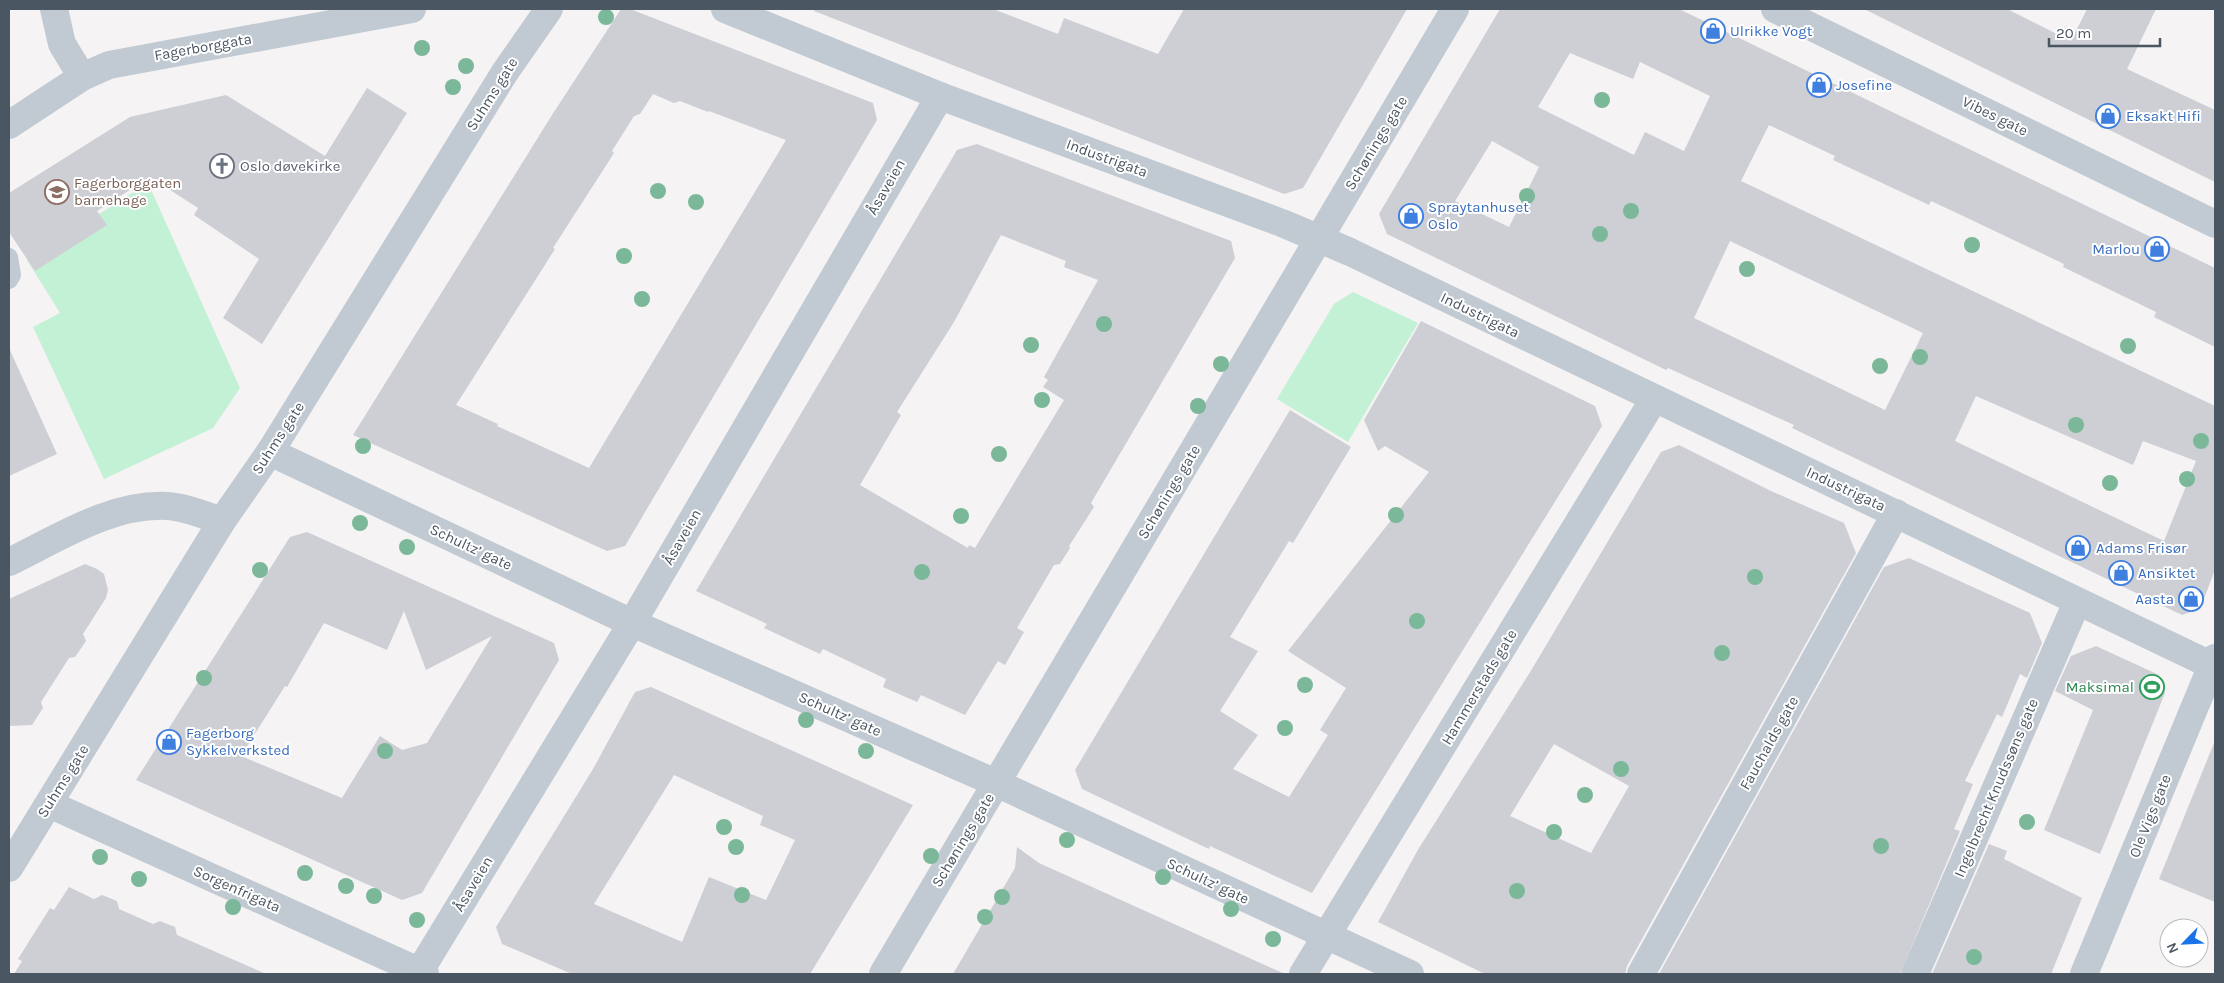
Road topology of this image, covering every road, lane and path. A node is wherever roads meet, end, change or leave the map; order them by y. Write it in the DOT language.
graph roads {
  1 [pos="54,9"];
  2 [pos="412,9"];
  3 [pos="548,9"];
  4 [pos="725,9"];
  5 [pos="1455,9"];
  6 [pos="1775,9"];
  7 [pos="82,78"];
  8 [pos="940,96"];
  9 [pos="9,125"];
  10 [pos="2215,224"];
  11 [pos="1319,238"];
  12 [pos="9,257"];
  13 [pos="9,280"];
  14 [pos="1654,399"];
  15 [pos="270,452"];
  16 [pos="1896,513"];
  17 [pos="222,521"];
  18 [pos="9,562"];
  19 [pos="2076,602"];
  20 [pos="632,623"];
  21 [pos="2214,664"];
  22 [pos="996,783"];
  23 [pos="49,804"];
  24 [pos="9,868"];
  25 [pos="1327,937"];
  26 [pos="421,974"];
  27 [pos="883,974"];
  28 [pos="1303,974"];
  29 [pos="1410,974"];
  30 [pos="1641,974"];
  31 [pos="1916,974"];
  32 [pos="2084,974"];
  1 -- 7 [label="street"];
  2 -- 7 [label="street, Fagerborggata"];
  3 -- 15 [label="street, Suhms gate"];
  4 -- 8 [label="street, Industrigata"];
  5 -- 11 [label="street, Schønings gate"];
  6 -- 10 [label="street, Vibes gate"];
  7 -- 9 [label="street, Fagerborggata"];
  8 -- 11 [label="street, Industrigata"];
  8 -- 20 [label="street, Åsaveien"];
  11 -- 14 [label="street, Industrigata"];
  11 -- 22 [label="street, Schønings gate"];
  12 -- 13 [label="lane"];
  14 -- 16 [label="street, Industrigata"];
  14 -- 25 [label="street, Hammerstads gate"];
  15 -- 17 [label="street, Suhms gate"];
  15 -- 20 [label="street, Schultz’ gate"];
  16 -- 19 [label="street, Industrigata"];
  16 -- 30 [label="street, Fauchalds gate"];
  17 -- 18 [label="street"];
  17 -- 23 [label="street, Suhms gate"];
  19 -- 21 [label="street, Industrigata"];
  19 -- 31 [label="street, Ingelbrecht Knudssøns gate"];
  20 -- 22 [label="street, Schultz’ gate"];
  20 -- 26 [label="street, Åsaveien"];
  21 -- 32 [label="street, Ole Vigs gate"];
  22 -- 25 [label="street, Schultz’ gate"];
  22 -- 27 [label="street, Schønings gate"];
  23 -- 24 [label="street, Suhms gate"];
  23 -- 26 [label="street, Sorgenfrigata"];
  25 -- 28 [label="street, Hammerstads gate"];
  25 -- 29 [label="street, Schultz’ gate"];
}
